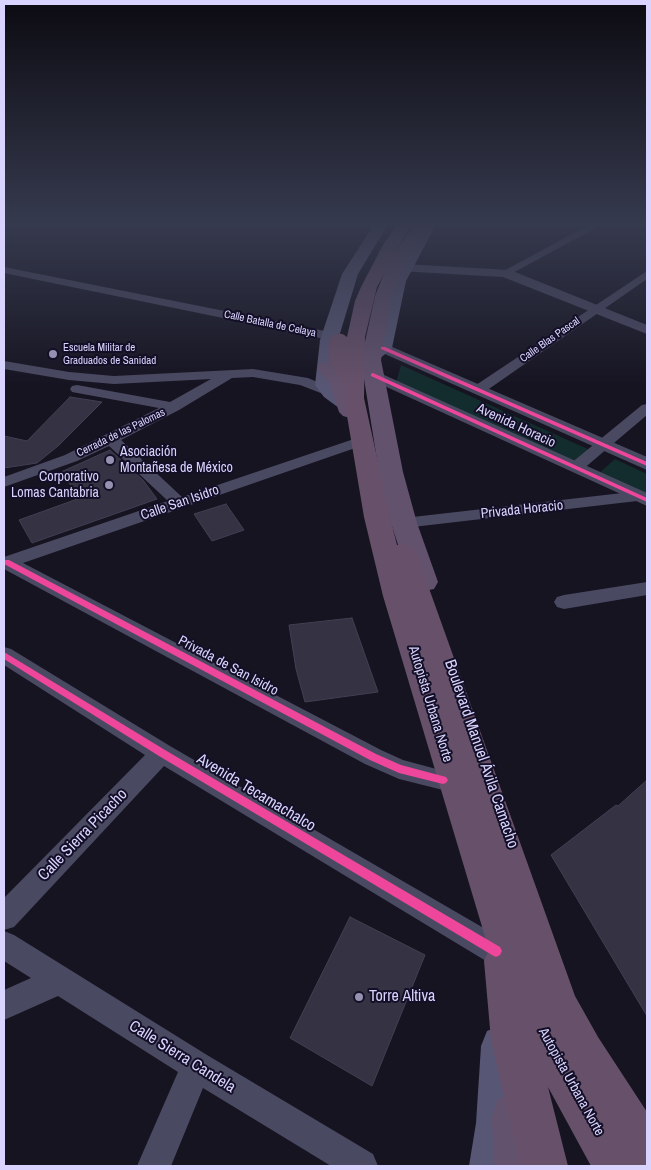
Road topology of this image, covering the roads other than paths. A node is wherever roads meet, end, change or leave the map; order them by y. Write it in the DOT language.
graph roads {
  1 [pos="36,278"];
  2 [pos="349,278"];
  3 [pos="357,278"];
  4 [pos="367,278"];
  5 [pos="374,278"];
  6 [pos="384,278"];
  7 [pos="390,278"];
  8 [pos="400,278"];
  9 [pos="520,278"];
  10 [pos="642,278"];
  11 [pos="599,306"];
  12 [pos="647,322"];
  13 [pos="647,330"];
  14 [pos="329,338"];
  15 [pos="4,365"];
  16 [pos="370,366"];
  17 [pos="232,373"];
  18 [pos="4,376"];
  19 [pos="37,376"];
  20 [pos="303,381"];
  21 [pos="336,390"];
  22 [pos="478,390"];
  23 [pos="174,407"];
  24 [pos="647,408"];
  25 [pos="111,439"];
  26 [pos="356,443"];
  27 [pos="603,445"];
  28 [pos="647,464"];
  29 [pos="576,467"];
  30 [pos="4,482"];
  31 [pos="644,498"];
  32 [pos="179,503"];
  33 [pos="404,523"];
  34 [pos="5,563"];
  35 [pos="647,588"];
  36 [pos="564,602"];
  37 [pos="4,655"];
  38 [pos="162,753"];
  39 [pos="443,780"];
  40 [pos="4,917"];
  41 [pos="4,945"];
  42 [pos="501,954"];
  43 [pos="60,980"];
  44 [pos="4,1005"];
  45 [pos="196,1066"];
  46 [pos="647,1129"];
  47 [pos="647,1154"];
  48 [pos="154,1166"];
  49 [pos="361,1166"];
  50 [pos="492,1166"];
  51 [pos="518,1166"];
  52 [pos="544,1166"];
  53 [pos="618,1166"];
  1 -- 14 [label="street, Calle Batalla de Celaya"];
  2 -- 14 [label="main road"];
  3 -- 16 [label="highway, bridge"];
  4 -- 21 [label="highway"];
  5 -- 16 [label="highway, Autopista Urbana Norte"];
  6 -- 47 [label="highway, Autopista Urbana Norte"];
  7 -- 16 [label="highway, Boulevard Manuel Ávila Camacho"];
  8 -- 16 [label="main road, Boulevard Manuel Ávila Camacho"];
  9 -- 11 [label="street"];
  10 -- 11 [label="street, Calle Blas Pascal"];
  11 -- 12 [label="street"];
  11 -- 13 [label="street"];
  11 -- 22 [label="street, Calle Blas Pascal"];
  14 -- 21 [label="main road"];
  15 -- 19 [label="street"];
  16 -- 22 [label="street, Avenida Horacio"];
  16 -- 29 [label="street, Avenida Horacio"];
  16 -- 33 [label="highway, Boulevard Manuel Ávila Camacho"];
  16 -- 42 [label="highway, Autopista Urbana Norte"];
  17 -- 19 [label="street"];
  17 -- 20 [label="street"];
  17 -- 23 [label="street, Cerrada de las Palomas"];
  18 -- 19 [label="street"];
  19 -- 23 [label="street"];
  20 -- 21 [label="main road"];
  21 -- 26 [label="highway"];
  22 -- 27 [label="street, Avenida Horacio"];
  23 -- 25 [label="street, Cerrada de las Palomas"];
  24 -- 27 [label="street"];
  25 -- 30 [label="street, Cerrada de las Palomas"];
  25 -- 32 [label="street"];
  26 -- 32 [label="street, Calle San Isidro"];
  26 -- 39 [label="highway"];
  27 -- 28 [label="street, Avenida Horacio"];
  27 -- 29 [label="street"];
  29 -- 31 [label="street, Avenida Horacio"];
  31 -- 33 [label="street, Privada Horacio"];
  32 -- 34 [label="street, Calle San Isidro"];
  33 -- 46 [label="highway, Boulevard Manuel Ávila Camacho"];
  34 -- 39 [label="street, Privada de San Isidro"];
  35 -- 36 [label="street"];
  37 -- 38 [label="street, Avenida Tecamachalco"];
  38 -- 40 [label="street, Calle Sierra Picacho"];
  38 -- 42 [label="street, Avenida Tecamachalco"];
  39 -- 42 [label="highway"];
  41 -- 43 [label="street, Calle Sierra Candela"];
  42 -- 50 [label="main road"];
  42 -- 51 [label="highway"];
  42 -- 52 [label="highway"];
  42 -- 53 [label="highway, Autopista Urbana Norte"];
  43 -- 44 [label="street"];
  43 -- 45 [label="street, Calle Sierra Candela"];
  45 -- 48 [label="street"];
  45 -- 49 [label="street, Calle Sierra Candela"];
}
